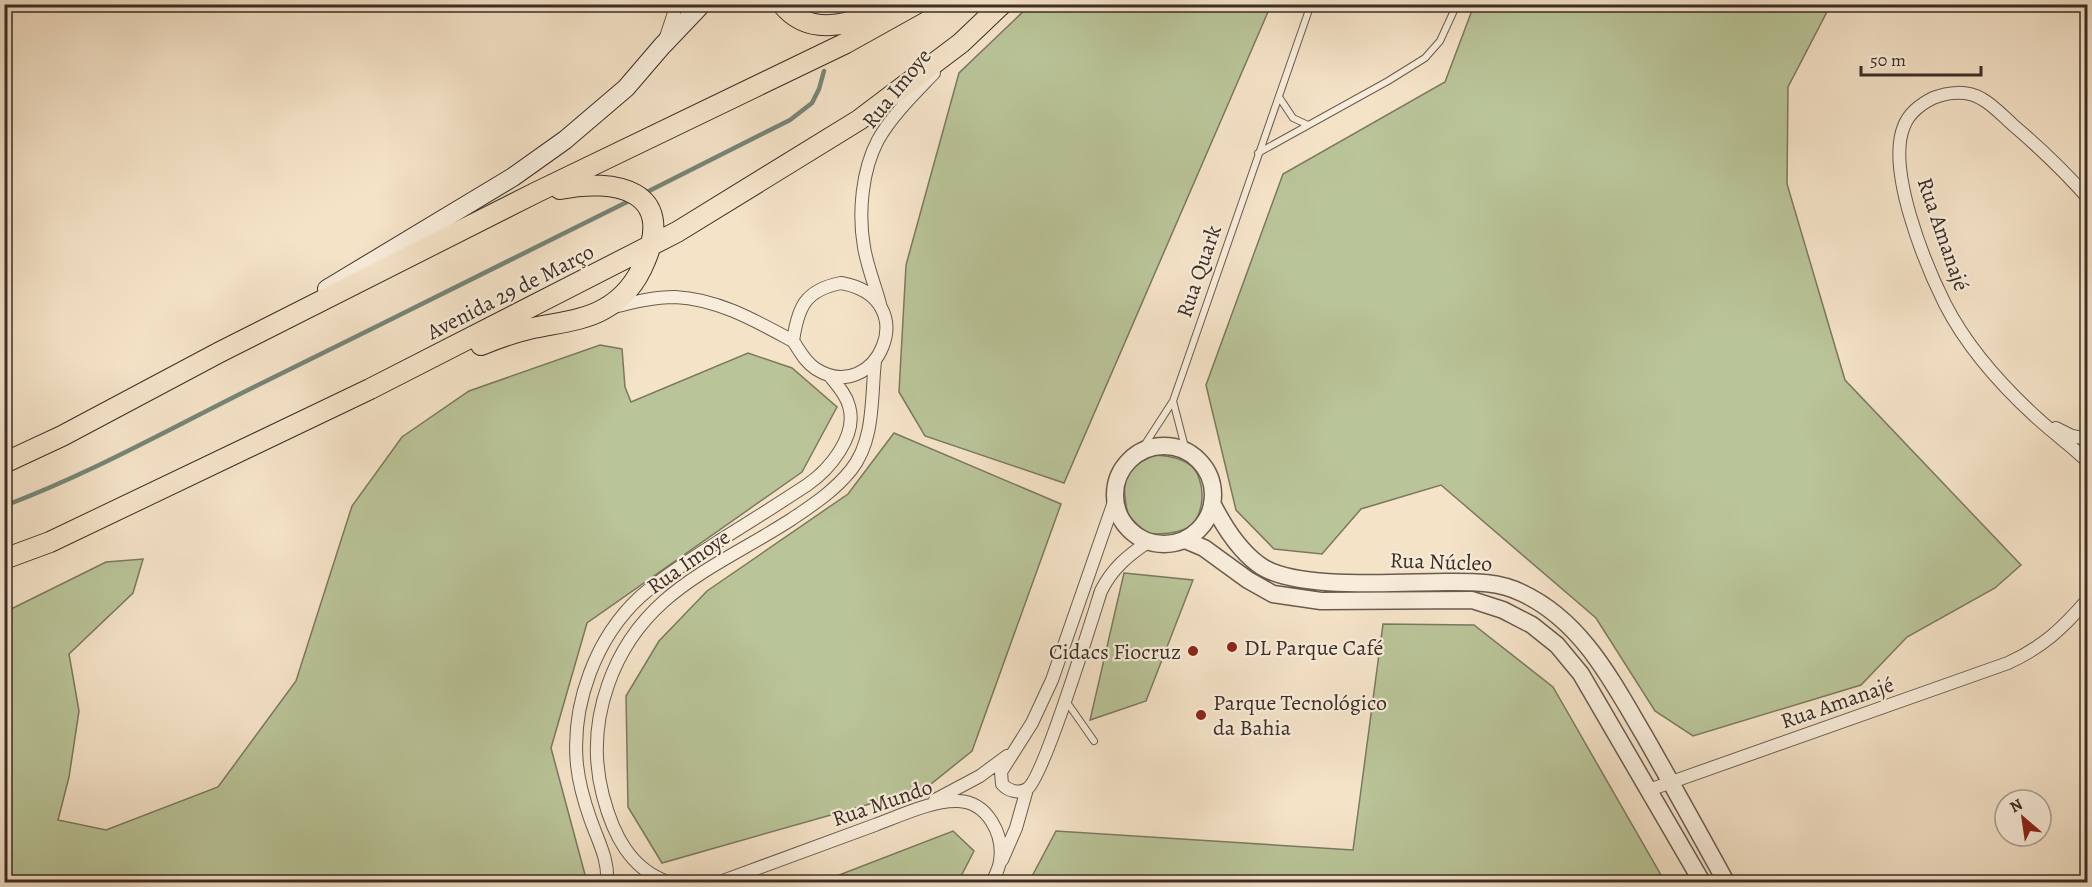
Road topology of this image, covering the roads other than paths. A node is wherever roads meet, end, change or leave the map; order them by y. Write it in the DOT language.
graph roads {
  1 [pos="677,4"];
  2 [pos="702,4"];
  3 [pos="782,4"];
  4 [pos="903,4"];
  5 [pos="916,4"];
  6 [pos="1002,4"];
  7 [pos="1311,4"];
  8 [pos="1457,4"];
  9 [pos="961,43"];
  10 [pos="662,45"];
  11 [pos="1280,97"];
  12 [pos="1308,125"];
  13 [pos="1258,153"];
  14 [pos="536,193"];
  15 [pos="2088,198"];
  16 [pos="653,239"];
  17 [pos="880,304"];
  18 [pos="604,309"];
  19 [pos="793,341"];
  20 [pos="219,352"];
  21 [pos="875,361"];
  22 [pos="829,375"];
  23 [pos="370,389"];
  24 [pos="1173,401"];
  25 [pos="2036,417"];
  26 [pos="2088,439"];
  27 [pos="1186,451"];
  28 [pos="1140,452"];
  29 [pos="2088,462"];
  30 [pos="4,463"];
  31 [pos="1115,499"];
  32 [pos="1212,502"];
  33 [pos="1185,540"];
  34 [pos="1148,542"];
  35 [pos="4,559"];
  36 [pos="2088,599"];
  37 [pos="1065,700"];
  38 [pos="1094,741"];
  39 [pos="1015,750"];
  40 [pos="1671,782"];
  41 [pos="1027,789"];
  42 [pos="1649,790"];
  43 [pos="912,812"];
  44 [pos="1000,864"];
  45 [pos="607,882"];
  46 [pos="668,882"];
  47 [pos="720,882"];
  48 [pos="992,882"];
  49 [pos="1702,882"];
  50 [pos="1726,882"];
  1 -- 10 [label="street"];
  2 -- 10 [label="main road"];
  3 -- 4 [label="main road"];
  5 -- 14 [label="main road"];
  6 -- 9 [label="main road, Avenida 29 de Março"];
  7 -- 11 [label="lane, Rua Quark"];
  8 -- 12 [label="lane"];
  9 -- 16 [label="main road, Avenida 29 de Março"];
  9 -- 17 [label="street, Rua Imoye"];
  10 -- 20 [label="main road"];
  11 -- 12 [label="lane"];
  11 -- 13 [label="lane, Rua Quark"];
  12 -- 13 [label="lane"];
  13 -- 24 [label="lane, Rua Quark"];
  14 -- 16 [label="main road"];
  14 -- 20 [label="main road"];
  15 -- 25 [label="street, Rua Amanajé"];
  16 -- 18 [label="main road"];
  16 -- 23 [label="main road, Avenida 29 de Março"];
  17 -- 19 [label="street"];
  17 -- 21 [label="street"];
  18 -- 19 [label="street"];
  18 -- 23 [label="main road"];
  19 -- 22 [label="street"];
  20 -- 30 [label="main road"];
  21 -- 22 [label="street"];
  21 -- 46 [label="street, Rua Imoye"];
  22 -- 45 [label="street, Rua Imoye"];
  23 -- 35 [label="main road, Avenida 29 de Março"];
  24 -- 27 [label="lane"];
  24 -- 28 [label="lane, Rua Quark"];
  25 -- 26 [label="street, Rua Amanajé"];
  25 -- 29 [label="street, Rua Amanajé"];
  27 -- 28 [label="street"];
  27 -- 32 [label="street"];
  28 -- 31 [label="street"];
  31 -- 34 [label="street"];
  31 -- 39 [label="street"];
  32 -- 33 [label="street"];
  32 -- 40 [label="street, Rua Núcleo"];
  33 -- 34 [label="street"];
  33 -- 42 [label="street, Rua Núcleo"];
  34 -- 37 [label="street"];
  36 -- 40 [label="street, Rua Amanajé"];
  37 -- 38 [label="lane"];
  37 -- 41 [label="street"];
  39 -- 41 [label="street"];
  39 -- 43 [label="street"];
  40 -- 42 [label="street, Rua Amanajé"];
  40 -- 50 [label="street, Rua Núcleo"];
  41 -- 44 [label="street"];
  42 -- 49 [label="street, Rua Núcleo"];
  43 -- 44 [label="street, Rua Mundo"];
  43 -- 47 [label="street, Rua Mundo"];
  44 -- 48 [label="street, Rua Mundo"];
}
